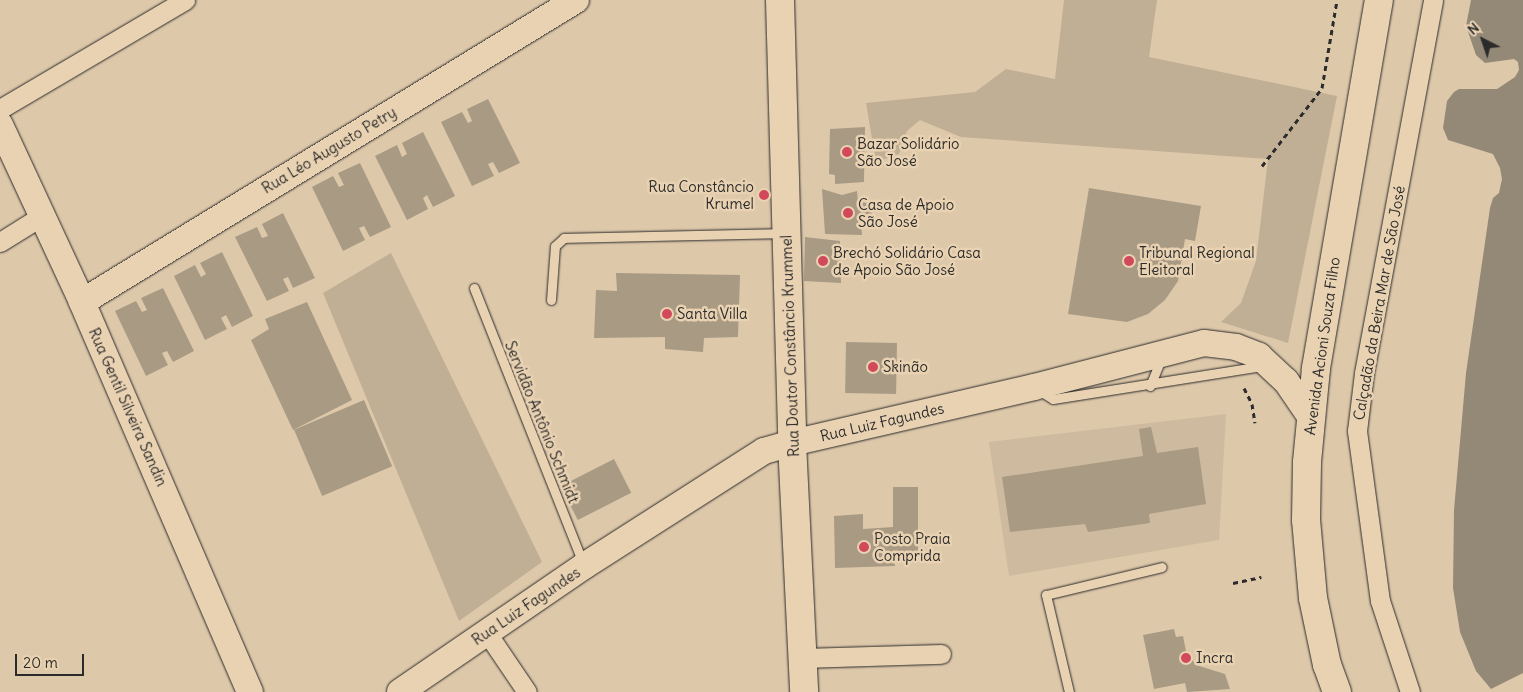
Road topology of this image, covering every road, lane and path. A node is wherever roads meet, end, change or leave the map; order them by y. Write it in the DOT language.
graph roads {
  1 [pos="185,0"];
  2 [pos="576,0"];
  3 [pos="780,0"];
  4 [pos="1337,0"];
  5 [pos="1379,0"];
  6 [pos="1433,0"];
  7 [pos="0,110"];
  8 [pos="0,125"];
  9 [pos="1262,166"];
  10 [pos="40,217"];
  11 [pos="786,232"];
  12 [pos="0,242"];
  13 [pos="474,288"];
  14 [pos="551,300"];
  15 [pos="82,302"];
  16 [pos="1162,354"];
  17 [pos="1255,367"];
  18 [pos="1150,386"];
  19 [pos="1034,387"];
  20 [pos="1244,388"];
  21 [pos="1310,416"];
  22 [pos="1255,423"];
  23 [pos="792,442"];
  24 [pos="584,566"];
  25 [pos="1162,567"];
  26 [pos="1261,577"];
  27 [pos="1233,583"];
  28 [pos="487,633"];
  29 [pos="941,654"];
  30 [pos="803,658"];
  31 [pos="250,692"];
  32 [pos="400,692"];
  33 [pos="526,692"];
  34 [pos="804,692"];
  35 [pos="1069,692"];
  36 [pos="1337,692"];
  37 [pos="1410,692"];
  1 -- 7 [label="street"];
  2 -- 15 [label="street, Rua Léo Augusto Petry"];
  3 -- 11 [label="main road, Rua Doutor Constâncio Krummel"];
  4 -- 9 [label="path"];
  5 -- 21 [label="main road, Avenida Acioni Souza Filho"];
  6 -- 37 [label="street, Calçadão da Beira Mar de São José"];
  8 -- 10 [label="street, Rua Gentil Silveira Sandin"];
  10 -- 12 [label="street"];
  10 -- 15 [label="street, Rua Gentil Silveira Sandin"];
  11 -- 14 [label="lane"];
  11 -- 23 [label="main road, Rua Doutor Constâncio Krummel"];
  13 -- 24 [label="lane, Servidão Antônio Schmidt"];
  15 -- 31 [label="street, Rua Gentil Silveira Sandin"];
  16 -- 18 [label="lane"];
  16 -- 19 [label="street, Rua Luiz Fagundes"];
  16 -- 21 [label="street, Rua Luiz Fagundes"];
  17 -- 18 [label="lane"];
  18 -- 19 [label="lane"];
  19 -- 23 [label="street, Rua Luiz Fagundes"];
  20 -- 22 [label="path"];
  21 -- 36 [label="main road, Avenida Acioni Souza Filho"];
  23 -- 24 [label="street, Rua Luiz Fagundes"];
  23 -- 30 [label="main road, Rua Doutor Constâncio Krummel"];
  24 -- 28 [label="street, Rua Luiz Fagundes"];
  25 -- 35 [label="lane"];
  26 -- 27 [label="path"];
  28 -- 32 [label="street, Rua Luiz Fagundes"];
  28 -- 33 [label="street"];
  29 -- 30 [label="street"];
  30 -- 34 [label="main road, Rua Doutor Constâncio Krummel"];
}
